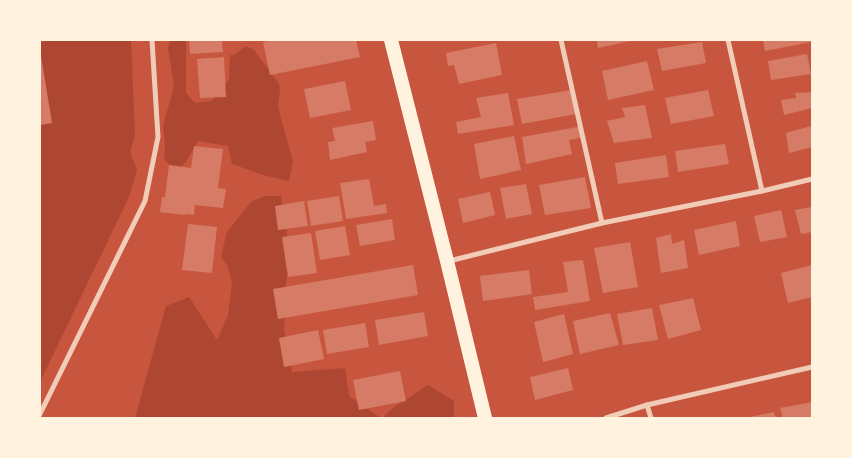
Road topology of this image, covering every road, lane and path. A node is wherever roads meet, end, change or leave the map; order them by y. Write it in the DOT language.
graph roads {
  1 [pos="152,40"];
  2 [pos="391,40"];
  3 [pos="561,40"];
  4 [pos="728,40"];
  5 [pos="812,179"];
  6 [pos="762,191"];
  7 [pos="602,223"];
  8 [pos="447,261"];
  9 [pos="812,367"];
  10 [pos="648,405"];
  11 [pos="40,414"];
  12 [pos="485,418"];
  13 [pos="606,418"];
  14 [pos="651,418"];
  1 -- 11 [label="street"];
  2 -- 8 [label="highway"];
  3 -- 7 [label="street"];
  4 -- 6 [label="street"];
  5 -- 6 [label="street"];
  6 -- 7 [label="street"];
  7 -- 8 [label="street"];
  8 -- 12 [label="highway"];
  9 -- 10 [label="street"];
  10 -- 13 [label="street"];
  10 -- 14 [label="street"];
}
